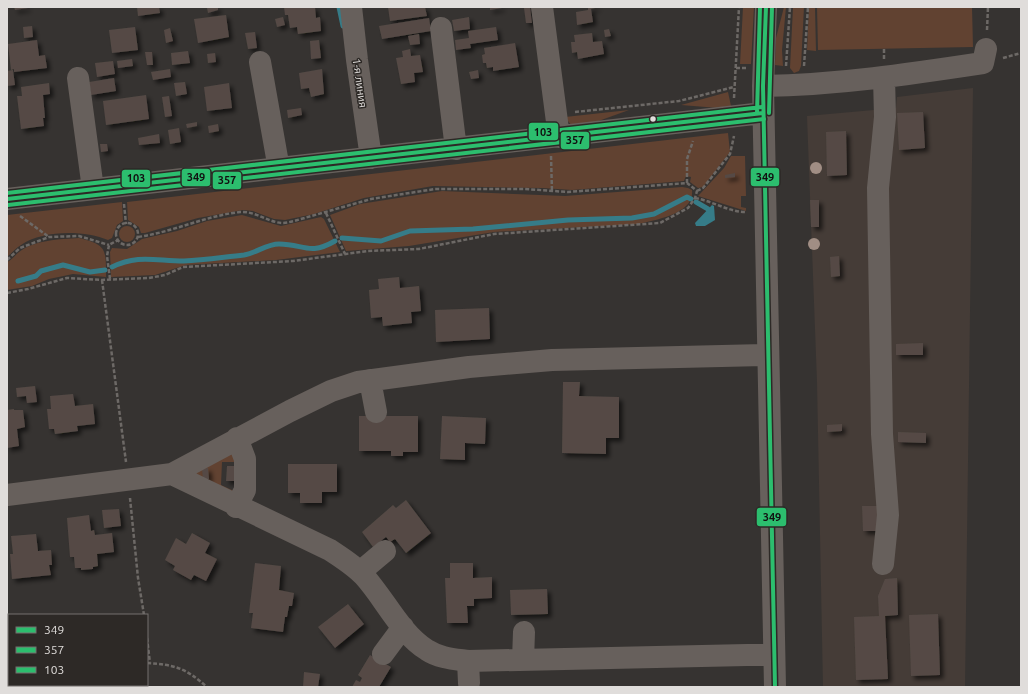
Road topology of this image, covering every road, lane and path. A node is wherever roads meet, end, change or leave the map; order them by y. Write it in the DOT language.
graph roads {
  1 [pos="351,7"];
  2 [pos="542,7"];
  3 [pos="740,7"];
  4 [pos="766,7"];
  5 [pos="790,7"];
  6 [pos="808,7"];
  7 [pos="988,7"];
  8 [pos="441,28"];
  9 [pos="986,48"];
  10 [pos="260,62"];
  11 [pos="78,78"];
  12 [pos="884,78"];
  13 [pos="763,86"];
  14 [pos="794,86"];
  15 [pos="734,105"];
  16 [pos="763,113"];
  17 [pos="695,134"];
  18 [pos="735,134"];
  19 [pos="555,144"];
  20 [pos="456,149"];
  21 [pos="371,158"];
  22 [pos="279,169"];
  23 [pos="687,183"];
  24 [pos="93,189"];
  25 [pos="697,191"];
  26 [pos="552,192"];
  27 [pos="695,198"];
  28 [pos="7,199"];
  29 [pos="125,207"];
  30 [pos="748,212"];
  31 [pos="326,213"];
  32 [pos="22,218"];
  33 [pos="126,224"];
  34 [pos="49,237"];
  35 [pos="138,237"];
  36 [pos="118,240"];
  37 [pos="109,245"];
  38 [pos="345,254"];
  39 [pos="7,260"];
  40 [pos="102,280"];
  41 [pos="110,280"];
  42 [pos="7,293"];
  43 [pos="768,355"];
  44 [pos="370,380"];
  45 [pos="376,412"];
  46 [pos="237,438"];
  47 [pos="172,474"];
  48 [pos="128,481"];
  49 [pos="7,495"];
  50 [pos="236,507"];
  51 [pos="385,551"];
  52 [pos="883,564"];
  53 [pos="360,572"];
  54 [pos="144,614"];
  55 [pos="403,627"];
  56 [pos="524,632"];
  57 [pos="382,654"];
  58 [pos="774,656"];
  59 [pos="523,660"];
  60 [pos="468,661"];
  61 [pos="148,663"];
  62 [pos="469,683"];
  63 [pos="207,687"];
  64 [pos="775,687"];
  1 -- 21 [label="street, 1-я линия"];
  2 -- 19 [label="street"];
  3 -- 15 [label="path"];
  4 -- 13 [label="street"];
  5 -- 14 [label="path"];
  6 -- 14 [label="path"];
  7 -- 9 [label="path"];
  8 -- 20 [label="street"];
  9 -- 12 [label="street"];
  10 -- 22 [label="street"];
  11 -- 24 [label="street"];
  12 -- 14 [label="street"];
  12 -- 52 [label="street"];
  13 -- 14 [label="street"];
  13 -- 16 [label="street"];
  16 -- 19 [label="street"];
  16 -- 43 [label="street"];
  17 -- 23 [label="path"];
  18 -- 25 [label="path"];
  19 -- 20 [label="street"];
  19 -- 26 [label="path"];
  20 -- 21 [label="street"];
  21 -- 22 [label="street"];
  22 -- 24 [label="street"];
  23 -- 25 [label="path"];
  23 -- 26 [label="path"];
  24 -- 28 [label="street"];
  25 -- 27 [label="path"];
  26 -- 31 [label="path"];
  27 -- 30 [label="path"];
  27 -- 38 [label="path"];
  29 -- 33 [label="path"];
  31 -- 35 [label="path"];
  31 -- 38 [label="path"];
  32 -- 34 [label="path"];
  33 -- 35 [label="path"];
  33 -- 36 [label="path"];
  34 -- 37 [label="path"];
  34 -- 39 [label="path"];
  35 -- 36 [label="path"];
  36 -- 37 [label="path"];
  37 -- 41 [label="path"];
  38 -- 41 [label="path"];
  40 -- 41 [label="path"];
  40 -- 42 [label="path"];
  40 -- 48 [label="path"];
  43 -- 44 [label="street"];
  43 -- 58 [label="street"];
  44 -- 45 [label="street"];
  44 -- 46 [label="street"];
  46 -- 47 [label="street"];
  46 -- 50 [label="street"];
  47 -- 48 [label="street"];
  47 -- 50 [label="street"];
  48 -- 49 [label="street"];
  48 -- 54 [label="path"];
  50 -- 53 [label="street"];
  51 -- 53 [label="street"];
  53 -- 55 [label="street"];
  55 -- 57 [label="street"];
  55 -- 60 [label="street"];
  56 -- 59 [label="street"];
  58 -- 59 [label="street"];
  58 -- 64 [label="street"];
  59 -- 60 [label="street"];
  60 -- 62 [label="street"];
  61 -- 63 [label="path"];
}
